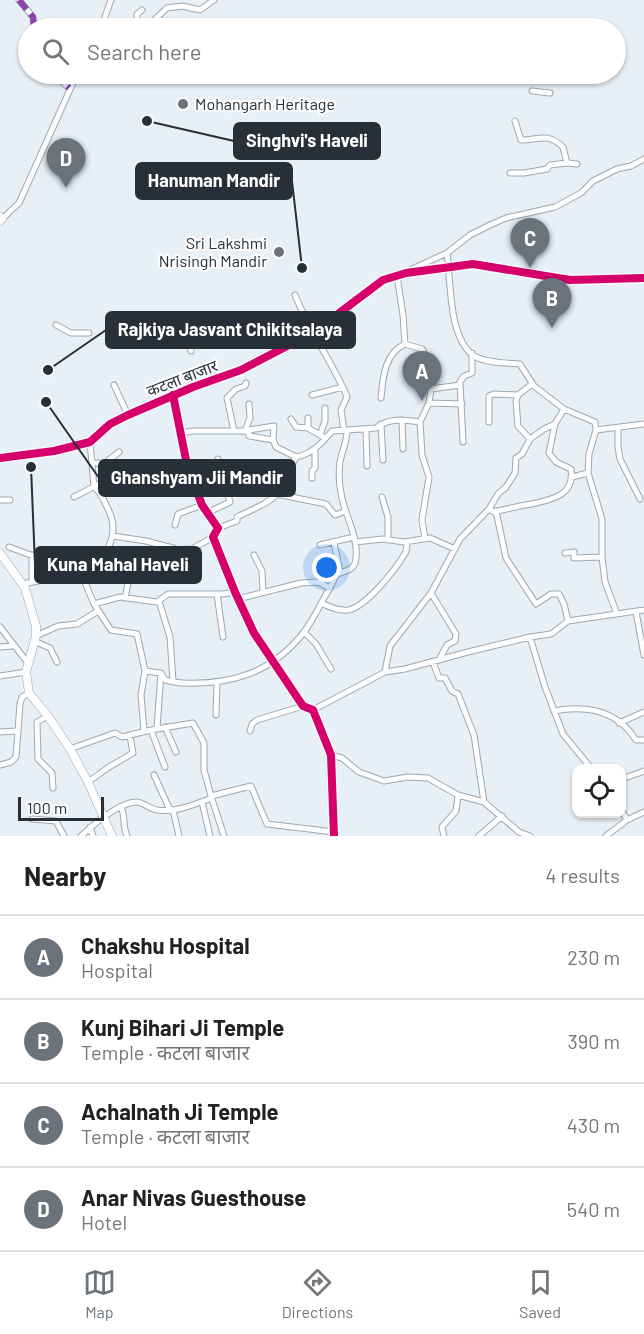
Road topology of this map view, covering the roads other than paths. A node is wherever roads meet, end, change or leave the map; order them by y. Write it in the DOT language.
graph roads {
  1 [pos="19,0"];
  2 [pos="111,0"];
  3 [pos="214,0"];
  4 [pos="142,10"];
  5 [pos="33,18"];
  6 [pos="105,18"];
  7 [pos="136,18"];
  8 [pos="156,18"];
  9 [pos="65,84"];
  10 [pos="71,84"];
  11 [pos="69,88"];
  12 [pos="532,91"];
  13 [pos="550,93"];
  14 [pos="515,121"];
  15 [pos="644,159"];
  16 [pos="567,163"];
  17 [pos="577,164"];
  18 [pos="510,173"];
  19 [pos="1,219"];
  20 [pos="447,252"];
  21 [pos="449,268"];
  22 [pos="406,273"];
  23 [pos="397,276"];
  24 [pos="644,278"];
  25 [pos="295,295"];
  26 [pos="56,325"];
  27 [pos="314,332"];
  28 [pos="89,333"];
  29 [pos="188,336"];
  30 [pos="405,344"];
  31 [pos="191,351"];
  32 [pos="472,353"];
  33 [pos="246,383"];
  34 [pos="532,384"];
  35 [pos="114,385"];
  36 [pos="460,386"];
  37 [pos="343,387"];
  38 [pos="431,389"];
  39 [pos="173,395"];
  40 [pos="312,395"];
  41 [pos="518,395"];
  42 [pos="381,398"];
  43 [pos="429,403"];
  44 [pos="249,404"];
  45 [pos="462,404"];
  46 [pos="325,408"];
  47 [pos="564,409"];
  48 [pos="128,415"];
  49 [pos="308,418"];
  50 [pos="291,419"];
  51 [pos="402,420"];
  52 [pos="420,422"];
  53 [pos="489,422"];
  54 [pos="381,424"];
  55 [pos="555,424"];
  56 [pos="644,424"];
  57 [pos="308,428"];
  58 [pos="618,428"];
  59 [pos="366,429"];
  60 [pos="346,430"];
  61 [pos="596,430"];
  62 [pos="234,431"];
  63 [pos="247,431"];
  64 [pos="181,433"];
  65 [pos="323,437"];
  66 [pos="530,439"];
  67 [pos="273,440"];
  68 [pos="90,442"];
  69 [pos="463,442"];
  70 [pos="403,448"];
  71 [pos="315,449"];
  72 [pos="119,452"];
  73 [pos="296,457"];
  74 [pos="0,458"];
  75 [pos="218,459"];
  76 [pos="383,460"];
  77 [pos="93,463"];
  78 [pos="187,465"];
  79 [pos="366,466"];
  80 [pos="588,473"];
  81 [pos="572,477"];
  82 [pos="312,478"];
  83 [pos="94,488"];
  84 [pos="276,494"];
  85 [pos="75,497"];
  86 [pos="382,497"];
  87 [pos="640,499"];
  88 [pos="0,500"];
  89 [pos="10,500"];
  90 [pos="202,505"];
  91 [pos="493,510"];
  92 [pos="346,511"];
  93 [pos="209,512"];
  94 [pos="175,525"];
  95 [pos="218,528"];
  96 [pos="113,536"];
  97 [pos="213,537"];
  98 [pos="354,539"];
  99 [pos="425,539"];
  100 [pos="388,540"];
  101 [pos="407,542"];
  102 [pos="334,543"];
  103 [pos="320,545"];
  104 [pos="9,547"];
  105 [pos="178,549"];
  106 [pos="455,549"];
  107 [pos="0,553"];
  108 [pos="565,553"];
  109 [pos="32,555"];
  110 [pos="254,555"];
  111 [pos="602,557"];
  112 [pos="340,572"];
  113 [pos="58,577"];
  114 [pos="605,578"];
  115 [pos="84,580"];
  116 [pos="597,580"];
  117 [pos="32,582"];
  118 [pos="22,584"];
  119 [pos="330,588"];
  120 [pos="235,592"];
  121 [pos="263,592"];
  122 [pos="431,593"];
  123 [pos="217,594"];
  124 [pos="125,597"];
  125 [pos="238,599"];
  126 [pos="159,601"];
  127 [pos="321,603"];
  128 [pos="94,604"];
  129 [pos="644,610"];
  130 [pos="98,611"];
  131 [pos="636,612"];
  132 [pos="616,614"];
  133 [pos="568,621"];
  134 [pos="0,627"];
  135 [pos="304,632"];
  136 [pos="223,637"];
  137 [pos="530,637"];
  138 [pos="35,638"];
  139 [pos="13,645"];
  140 [pos="0,647"];
  141 [pos="644,655"];
  142 [pos="436,661"];
  143 [pos="57,662"];
  144 [pos="275,662"];
  145 [pos="28,663"];
  146 [pos="331,669"];
  147 [pos="145,671"];
  148 [pos="26,672"];
  149 [pos="385,672"];
  150 [pos="160,673"];
  151 [pos="0,676"];
  152 [pos="173,681"];
  153 [pos="217,682"];
  154 [pos="29,693"];
  155 [pos="303,706"];
  156 [pos="313,710"];
  157 [pos="554,711"];
  158 [pos="644,712"];
  159 [pos="216,715"];
  160 [pos="48,716"];
  161 [pos="618,723"];
  162 [pos="165,727"];
  163 [pos="154,729"];
  164 [pos="16,730"];
  165 [pos="144,731"];
  166 [pos="250,731"];
  167 [pos="0,732"];
  168 [pos="130,736"];
  169 [pos="644,740"];
  170 [pos="70,749"];
  171 [pos="177,752"];
  172 [pos="331,755"];
  173 [pos="588,764"];
  174 [pos="0,765"];
  175 [pos="165,767"];
  176 [pos="644,771"];
  177 [pos="154,775"];
  178 [pos="626,777"];
  179 [pos="88,782"];
  180 [pos="53,788"];
  181 [pos="458,795"];
  182 [pos="211,797"];
  183 [pos="202,802"];
  184 [pos="484,802"];
  185 [pos="121,807"];
  186 [pos="171,810"];
  187 [pos="644,813"];
  188 [pos="502,816"];
  189 [pos="104,817"];
  190 [pos="32,819"];
  191 [pos="627,820"];
  192 [pos="90,827"];
  193 [pos="334,834"];
  194 [pos="64,836"];
  195 [pos="81,836"];
  196 [pos="93,836"];
  197 [pos="112,836"];
  198 [pos="127,836"];
  199 [pos="179,836"];
  200 [pos="210,836"];
  201 [pos="224,836"];
  202 [pos="444,836"];
  203 [pos="479,836"];
  204 [pos="530,836"];
  205 [pos="606,836"];
  1 -- 5 [label="street"];
  2 -- 6 [label="street"];
  3 -- 8 [label="street"];
  4 -- 7 [label="street"];
  9 -- 11 [label="street"];
  10 -- 11 [label="street"];
  11 -- 19 [label="street"];
  12 -- 13 [label="street"];
  14 -- 16 [label="street"];
  15 -- 20 [label="street"];
  16 -- 17 [label="street"];
  16 -- 18 [label="street"];
  20 -- 21 [label="street"];
  20 -- 22 [label="street"];
  21 -- 22 [label="street, कटला बाजार"];
  21 -- 24 [label="street, कटला बाजार"];
  21 -- 32 [label="street"];
  22 -- 23 [label="street, कटला बाजार"];
  23 -- 27 [label="street, कटला बाजार"];
  23 -- 30 [label="street"];
  25 -- 27 [label="street"];
  26 -- 28 [label="street"];
  27 -- 37 [label="street"];
  27 -- 39 [label="street, कटला बाजार"];
  29 -- 31 [label="street"];
  30 -- 38 [label="street"];
  30 -- 42 [label="street"];
  32 -- 34 [label="street"];
  32 -- 36 [label="street"];
  33 -- 62 [label="street"];
  34 -- 41 [label="street"];
  34 -- 47 [label="street"];
  35 -- 48 [label="street"];
  36 -- 38 [label="street"];
  36 -- 45 [label="street"];
  37 -- 40 [label="street"];
  37 -- 60 [label="street"];
  38 -- 43 [label="street"];
  39 -- 48 [label="street, कटला बाजार"];
  39 -- 64 [label="street"];
  41 -- 53 [label="street"];
  41 -- 66 [label="street"];
  43 -- 45 [label="street"];
  43 -- 52 [label="street"];
  44 -- 63 [label="street"];
  45 -- 69 [label="street"];
  46 -- 65 [label="street"];
  47 -- 55 [label="street"];
  47 -- 61 [label="street"];
  48 -- 68 [label="street, कटला बाजार"];
  49 -- 57 [label="street"];
  50 -- 57 [label="street"];
  51 -- 52 [label="street"];
  51 -- 54 [label="street"];
  51 -- 70 [label="street"];
  52 -- 99 [label="street"];
  54 -- 59 [label="street"];
  54 -- 76 [label="street"];
  55 -- 66 [label="street"];
  55 -- 81 [label="street"];
  56 -- 58 [label="street"];
  57 -- 65 [label="street"];
  58 -- 61 [label="street"];
  58 -- 87 [label="street"];
  59 -- 60 [label="street"];
  59 -- 79 [label="street"];
  60 -- 65 [label="street"];
  60 -- 92 [label="street"];
  61 -- 80 [label="street"];
  62 -- 63 [label="street"];
  62 -- 64 [label="street"];
  63 -- 67 [label="street"];
  63 -- 67 [label="street"];
  64 -- 78 [label="street"];
  65 -- 71 [label="street"];
  66 -- 91 [label="street"];
  67 -- 73 [label="street"];
  68 -- 74 [label="street, कटला बाजार"];
  68 -- 77 [label="street"];
  71 -- 73 [label="street"];
  71 -- 82 [label="street"];
  72 -- 77 [label="street"];
  73 -- 84 [label="street"];
  75 -- 93 [label="street"];
  77 -- 83 [label="street"];
  78 -- 83 [label="street"];
  78 -- 90 [label="street"];
  80 -- 81 [label="street"];
  80 -- 111 [label="street"];
  81 -- 91 [label="street"];
  83 -- 85 [label="street"];
  83 -- 96 [label="street"];
  84 -- 92 [label="street"];
  84 -- 95 [label="street"];
  86 -- 100 [label="street"];
  88 -- 89 [label="street"];
  90 -- 93 [label="street"];
  90 -- 94 [label="street"];
  91 -- 106 [label="street"];
  91 -- 133 [label="street"];
  92 -- 98 [label="street"];
  93 -- 95 [label="street"];
  95 -- 97 [label="street"];
  96 -- 105 [label="street"];
  96 -- 115 [label="street"];
  97 -- 105 [label="street"];
  97 -- 120 [label="street"];
  98 -- 100 [label="street"];
  98 -- 102 [label="street"];
  98 -- 112 [label="street"];
  99 -- 101 [label="street"];
  99 -- 106 [label="street"];
  100 -- 101 [label="street"];
  101 -- 127 [label="street"];
  102 -- 103 [label="street"];
  102 -- 112 [label="street"];
  104 -- 109 [label="street"];
  105 -- 124 [label="street"];
  106 -- 122 [label="street"];
  107 -- 118 [label="street"];
  108 -- 111 [label="street"];
  109 -- 113 [label="street"];
  109 -- 117 [label="street"];
  110 -- 121 [label="street"];
  111 -- 114 [label="street"];
  112 -- 119 [label="street"];
  113 -- 115 [label="street"];
  113 -- 117 [label="street"];
  114 -- 116 [label="street"];
  114 -- 132 [label="street"];
  115 -- 128 [label="street"];
  117 -- 118 [label="street"];
  118 -- 138 [label="street"];
  119 -- 121 [label="street"];
  119 -- 127 [label="street"];
  120 -- 123 [label="street"];
  120 -- 125 [label="street"];
  121 -- 125 [label="street"];
  122 -- 142 [label="street"];
  122 -- 149 [label="street"];
  123 -- 126 [label="street"];
  123 -- 136 [label="street"];
  124 -- 126 [label="street"];
  124 -- 128 [label="street"];
  125 -- 144 [label="street"];
  126 -- 152 [label="street"];
  127 -- 135 [label="street"];
  128 -- 130 [label="street"];
  129 -- 131 [label="street"];
  130 -- 138 [label="street"];
  130 -- 147 [label="street"];
  131 -- 132 [label="street"];
  131 -- 141 [label="street"];
  132 -- 133 [label="street"];
  133 -- 137 [label="street"];
  134 -- 139 [label="street"];
  135 -- 144 [label="street"];
  135 -- 146 [label="street"];
  137 -- 142 [label="street"];
  137 -- 157 [label="street"];
  138 -- 143 [label="street"];
  138 -- 145 [label="street"];
  139 -- 140 [label="street"];
  139 -- 145 [label="street"];
  142 -- 149 [label="street"];
  142 -- 184 [label="street"];
  144 -- 153 [label="street"];
  144 -- 155 [label="street"];
  145 -- 148 [label="street"];
  147 -- 150 [label="street"];
  147 -- 165 [label="street"];
  148 -- 151 [label="street"];
  148 -- 154 [label="street"];
  149 -- 156 [label="street"];
  150 -- 152 [label="street"];
  150 -- 163 [label="street"];
  152 -- 153 [label="street"];
  153 -- 159 [label="street"];
  154 -- 160 [label="street"];
  154 -- 164 [label="street"];
  155 -- 156 [label="street"];
  155 -- 166 [label="street"];
  156 -- 172 [label="street"];
  157 -- 161 [label="street"];
  157 -- 173 [label="street"];
  158 -- 161 [label="street"];
  160 -- 170 [label="street"];
  160 -- 180 [label="street"];
  161 -- 169 [label="street"];
  162 -- 163 [label="street"];
  162 -- 171 [label="street"];
  162 -- 182 [label="street"];
  163 -- 165 [label="street"];
  163 -- 175 [label="street"];
  164 -- 167 [label="street"];
  164 -- 174 [label="street"];
  165 -- 168 [label="street"];
  168 -- 170 [label="street"];
  168 -- 179 [label="street"];
  170 -- 179 [label="street"];
  172 -- 181 [label="street"];
  172 -- 193 [label="street"];
  176 -- 178 [label="street"];
  177 -- 186 [label="street"];
  179 -- 189 [label="street"];
  181 -- 184 [label="street"];
  181 -- 202 [label="street"];
  182 -- 183 [label="street"];
  182 -- 193 [label="street"];
  182 -- 201 [label="street"];
  183 -- 186 [label="street"];
  183 -- 200 [label="street"];
  184 -- 188 [label="street"];
  185 -- 186 [label="street"];
  185 -- 189 [label="street"];
  185 -- 198 [label="street"];
  186 -- 199 [label="street"];
  187 -- 191 [label="street"];
  188 -- 203 [label="street"];
  188 -- 204 [label="street"];
  189 -- 192 [label="street"];
  189 -- 197 [label="street"];
  190 -- 194 [label="street"];
  191 -- 205 [label="street"];
  192 -- 195 [label="street"];
  192 -- 196 [label="street"];
}
